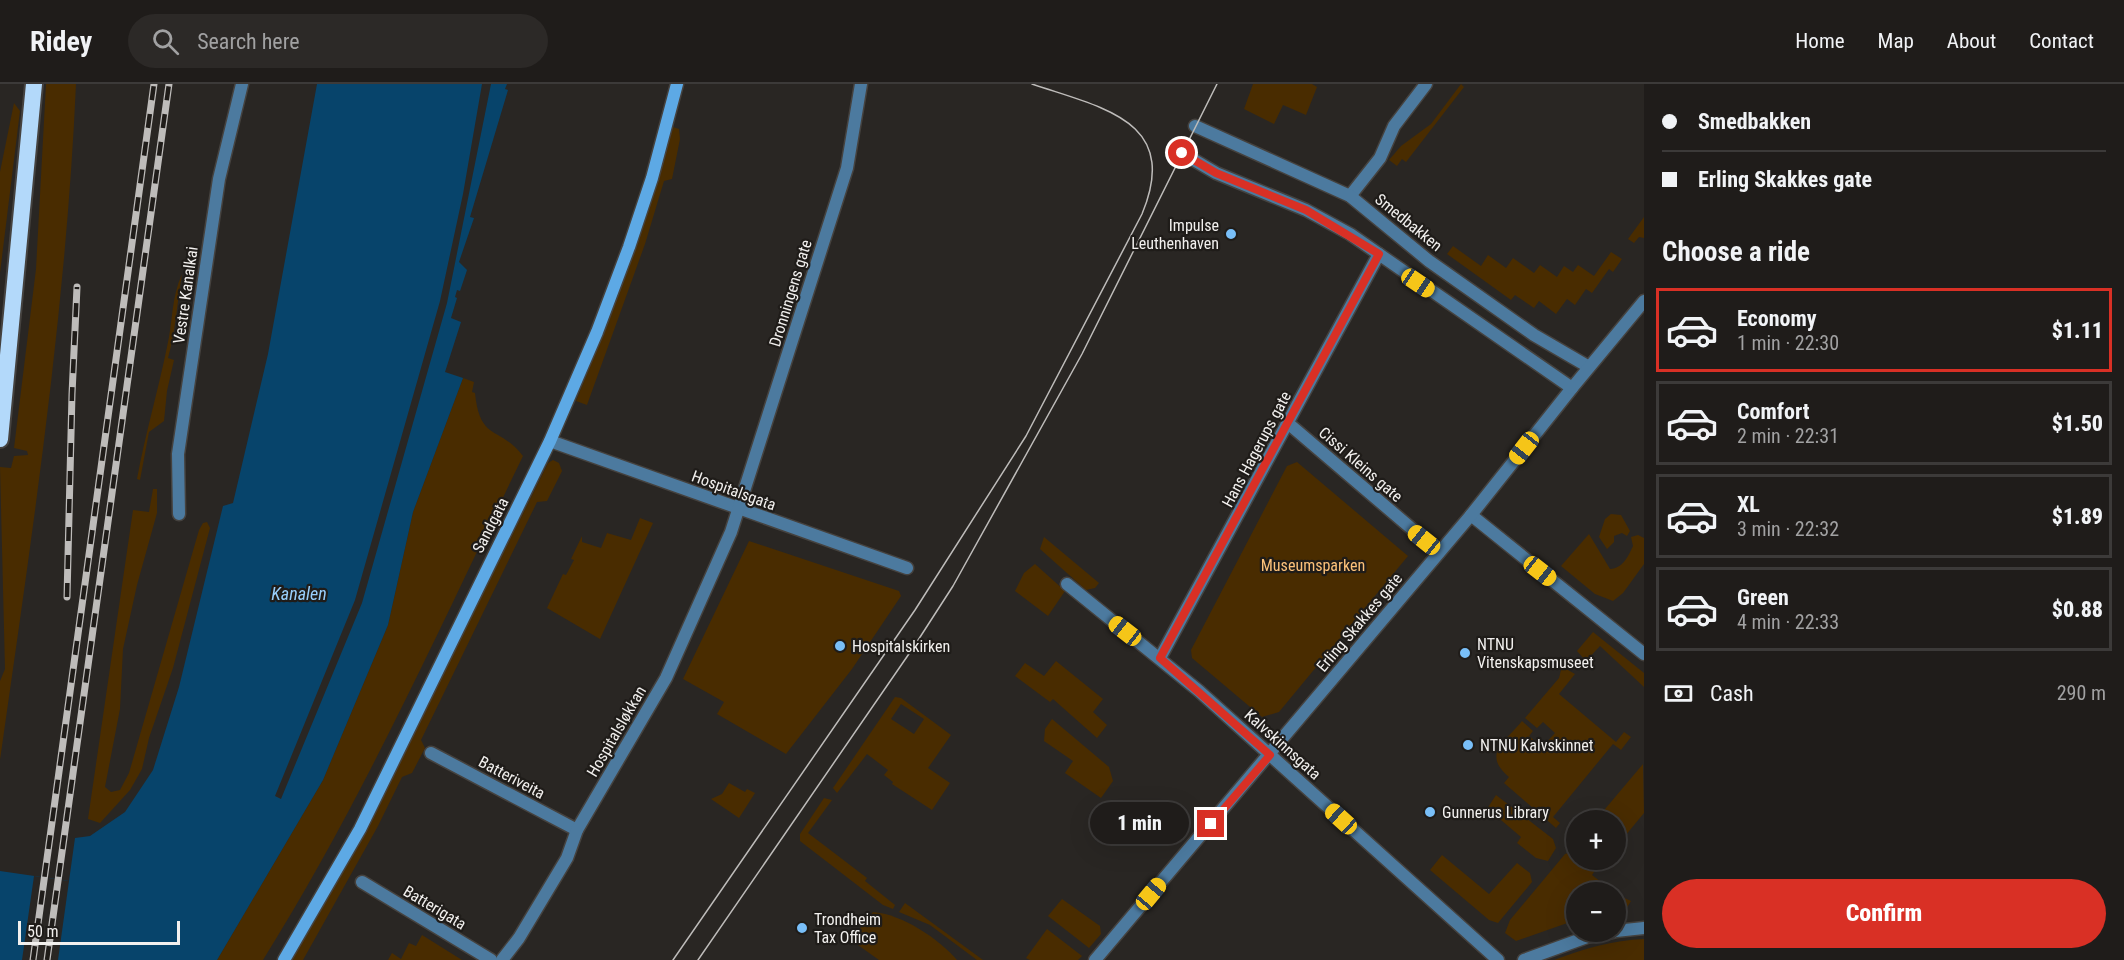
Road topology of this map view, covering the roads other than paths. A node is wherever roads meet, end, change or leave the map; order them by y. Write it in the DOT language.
graph roads {
  1 [pos="34,84"];
  2 [pos="242,84"];
  3 [pos="677,84"];
  4 [pos="861,84"];
  5 [pos="1426,84"];
  6 [pos="1195,126"];
  7 [pos="1182,153"];
  8 [pos="1350,196"];
  9 [pos="1379,254"];
  10 [pos="1644,301"];
  11 [pos="1589,367"];
  12 [pos="1572,387"];
  13 [pos="1289,424"];
  14 [pos="0,439"];
  15 [pos="550,441"];
  16 [pos="738,509"];
  17 [pos="179,514"];
  18 [pos="1471,515"];
  19 [pos="1439,552"];
  20 [pos="907,568"];
  21 [pos="1067,584"];
  22 [pos="1644,654"];
  23 [pos="1160,658"];
  24 [pos="431,753"];
  25 [pos="1270,755"];
  26 [pos="578,830"];
  27 [pos="362,882"];
  28 [pos="1644,928"];
  29 [pos="1626,930"];
  30 [pos="1573,942"];
  31 [pos="284,960"];
  32 [pos="491,960"];
  33 [pos="502,960"];
  34 [pos="1095,960"];
  35 [pos="1498,960"];
  36 [pos="1524,960"];
  1 -- 14 [label="highway"];
  2 -- 17 [label="street, Vestre Kanalkai"];
  3 -- 15 [label="main road, Sandgata"];
  4 -- 16 [label="street, Dronningens gate"];
  5 -- 8 [label="street"];
  6 -- 8 [label="street, Smedbakken"];
  7 -- 9 [label="street"];
  8 -- 11 [label="street, Smedbakken"];
  9 -- 12 [label="street"];
  9 -- 13 [label="street, Hans Hagerups gate"];
  10 -- 11 [label="street, Erling Skakkes gate"];
  11 -- 12 [label="street, Erling Skakkes gate"];
  12 -- 18 [label="street, Erling Skakkes gate"];
  13 -- 19 [label="street, Cissi Kleins gate"];
  13 -- 23 [label="street, Hans Hagerups gate"];
  15 -- 16 [label="street, Hospitalsgata"];
  15 -- 31 [label="main road, Sandgata"];
  16 -- 20 [label="street, Hospitalsgata"];
  16 -- 26 [label="street, Hospitalsløkkan"];
  18 -- 19 [label="street, Erling Skakkes gate"];
  18 -- 22 [label="street"];
  19 -- 25 [label="street, Erling Skakkes gate"];
  21 -- 23 [label="street, Kalvskinnsgata"];
  23 -- 25 [label="street, Kalvskinnsgata"];
  24 -- 26 [label="street, Batteriveita"];
  25 -- 34 [label="street, Erling Skakkes gate"];
  25 -- 35 [label="street, Kalvskinnsgata"];
  26 -- 33 [label="street, Hospitalsløkkan"];
  27 -- 32 [label="street, Batterigata"];
  28 -- 29 [label="street"];
  30 -- 36 [label="street"];
}
